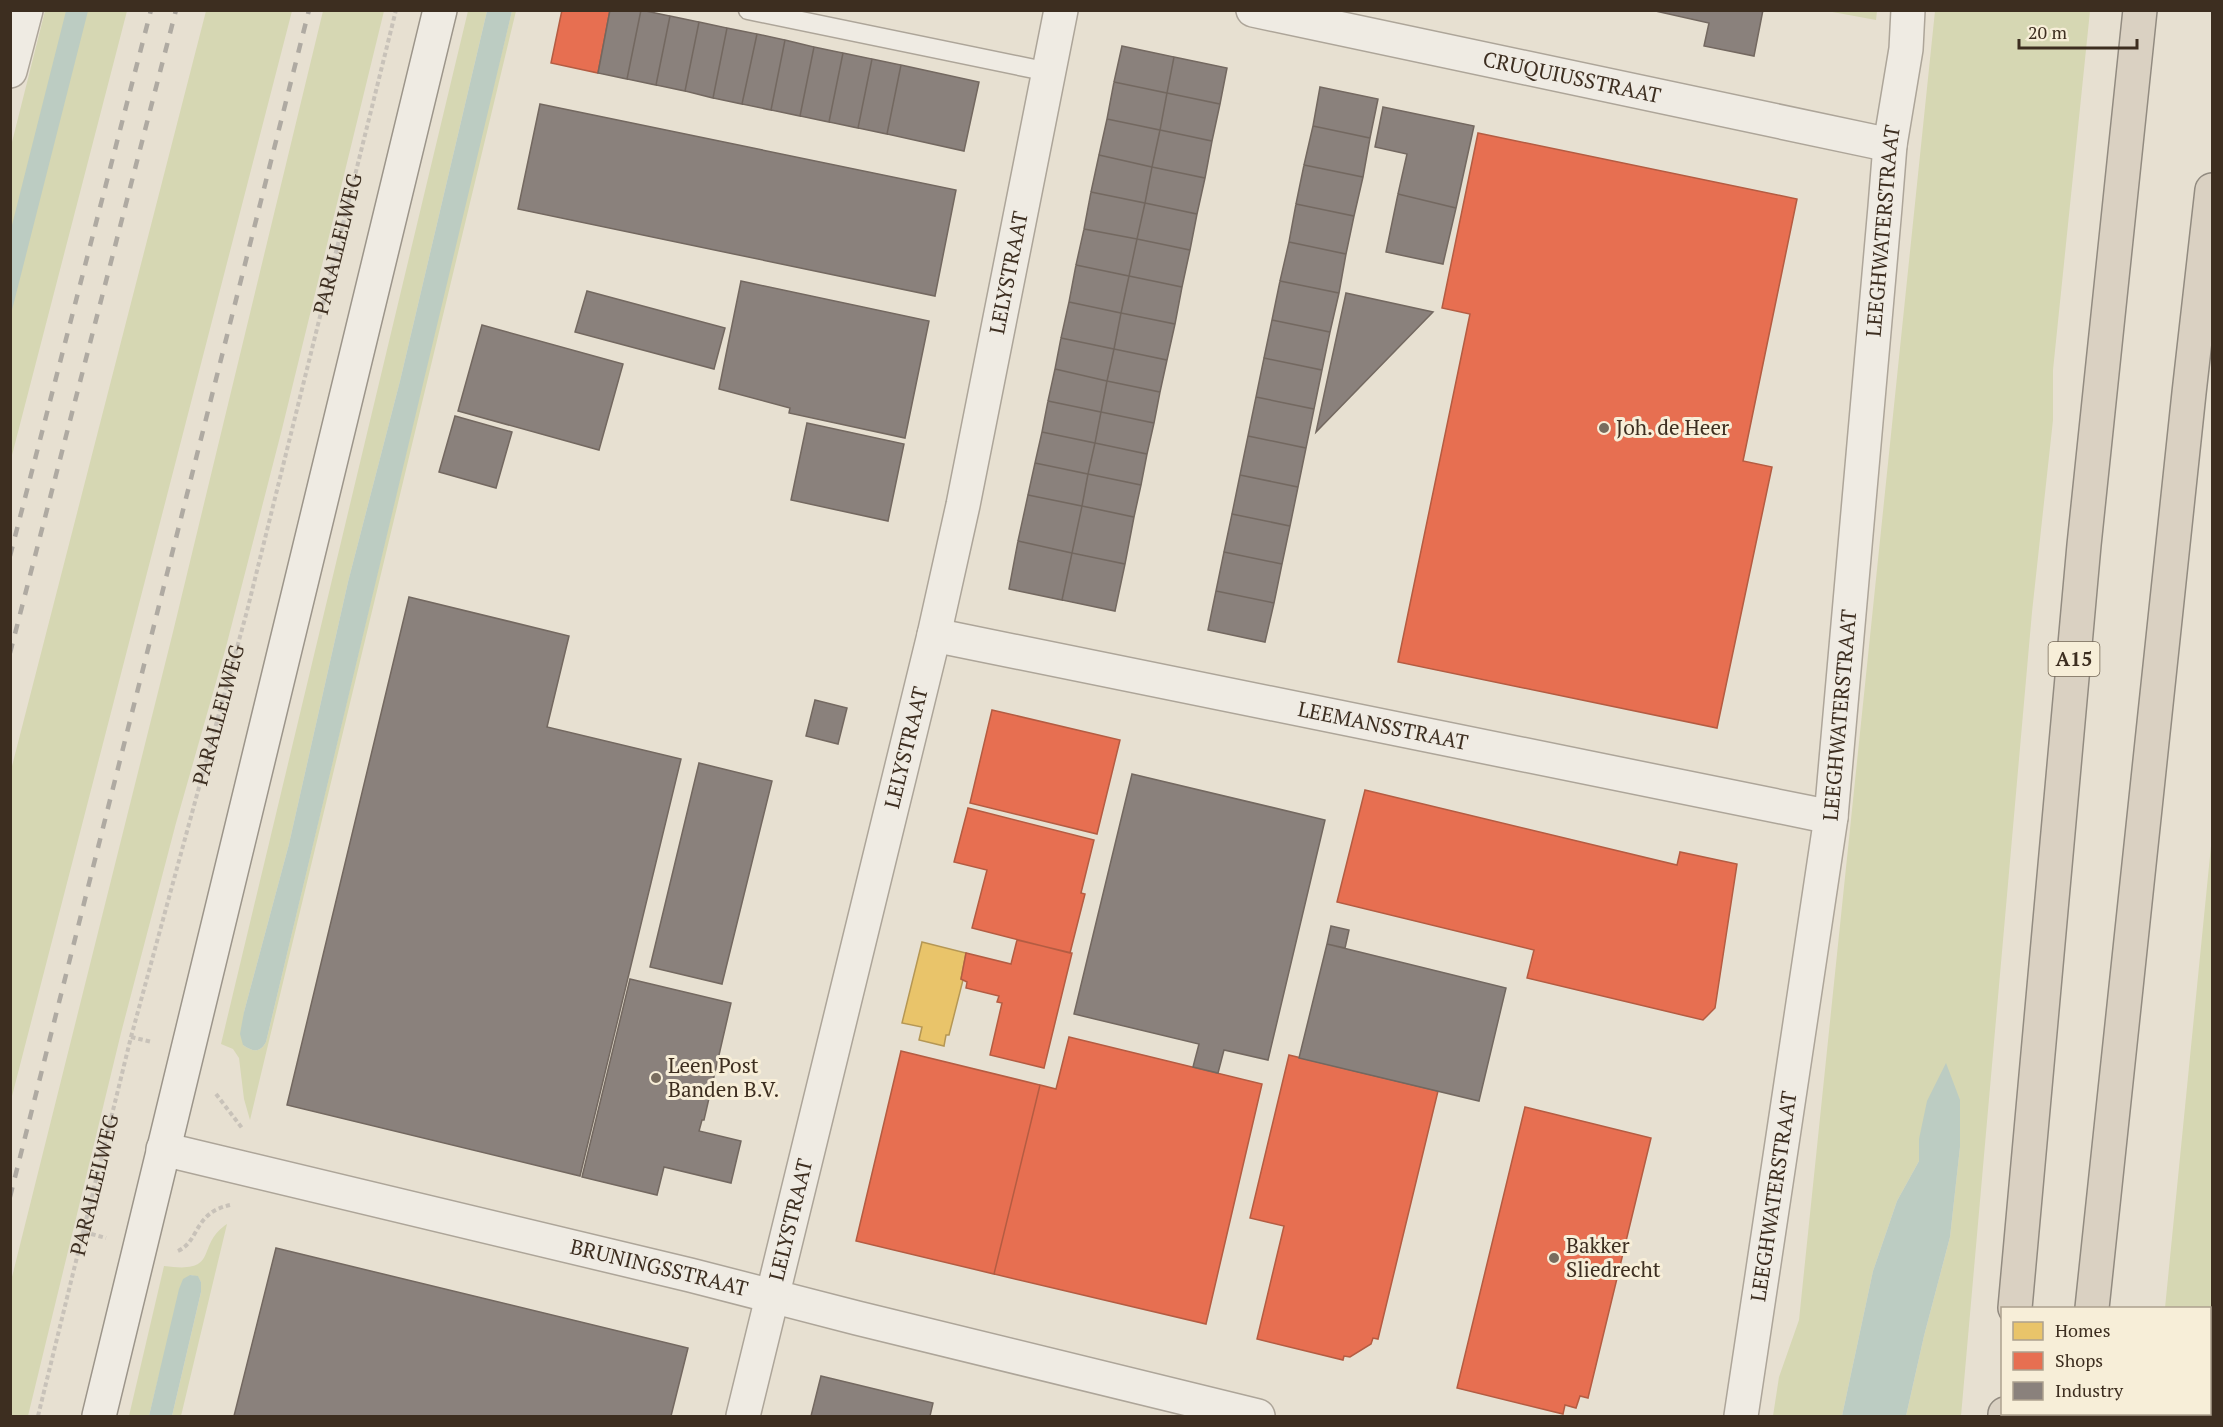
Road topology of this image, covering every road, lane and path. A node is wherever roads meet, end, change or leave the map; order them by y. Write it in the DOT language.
graph roads {
  1 [pos="26,10"];
  2 [pos="396,10"];
  3 [pos="440,10"];
  4 [pos="748,10"];
  5 [pos="1061,10"];
  6 [pos="1253,10"];
  7 [pos="1908,10"];
  8 [pos="2140,10"];
  9 [pos="10,71"];
  10 [pos="1049,72"];
  11 [pos="1890,145"];
  12 [pos="2212,190"];
  13 [pos="934,635"];
  14 [pos="1831,817"];
  15 [pos="163,1149"];
  16 [pos="773,1296"];
  17 [pos="2015,1307"];
  18 [pos="2092,1307"];
  19 [pos="39,1416"];
  20 [pos="99,1416"];
  21 [pos="743,1416"];
  22 [pos="1258,1416"];
  23 [pos="1741,1416"];
  1 -- 9 [label="street"];
  2 -- 19 [label="path, PARALLELWEG"];
  3 -- 15 [label="street, PARALLELWEG"];
  4 -- 10 [label="lane"];
  5 -- 10 [label="street, LELYSTRAAT"];
  6 -- 11 [label="street, CRUQUIUSSTRAAT"];
  7 -- 11 [label="street, LEEGHWATERSTRAAT"];
  8 -- 17 [label="highway, A15"];
  10 -- 13 [label="street, LELYSTRAAT"];
  11 -- 14 [label="street, LEEGHWATERSTRAAT"];
  12 -- 18 [label="highway"];
  13 -- 14 [label="street, LEEMANSSTRAAT"];
  13 -- 16 [label="street, LELYSTRAAT"];
  14 -- 23 [label="street, LEEGHWATERSTRAAT"];
  15 -- 16 [label="street, BRUNINGSSTRAAT"];
  15 -- 20 [label="street, PARALLELWEG"];
  16 -- 21 [label="street, LELYSTRAAT"];
  16 -- 22 [label="street, BRUNINGSSTRAAT"];
}
